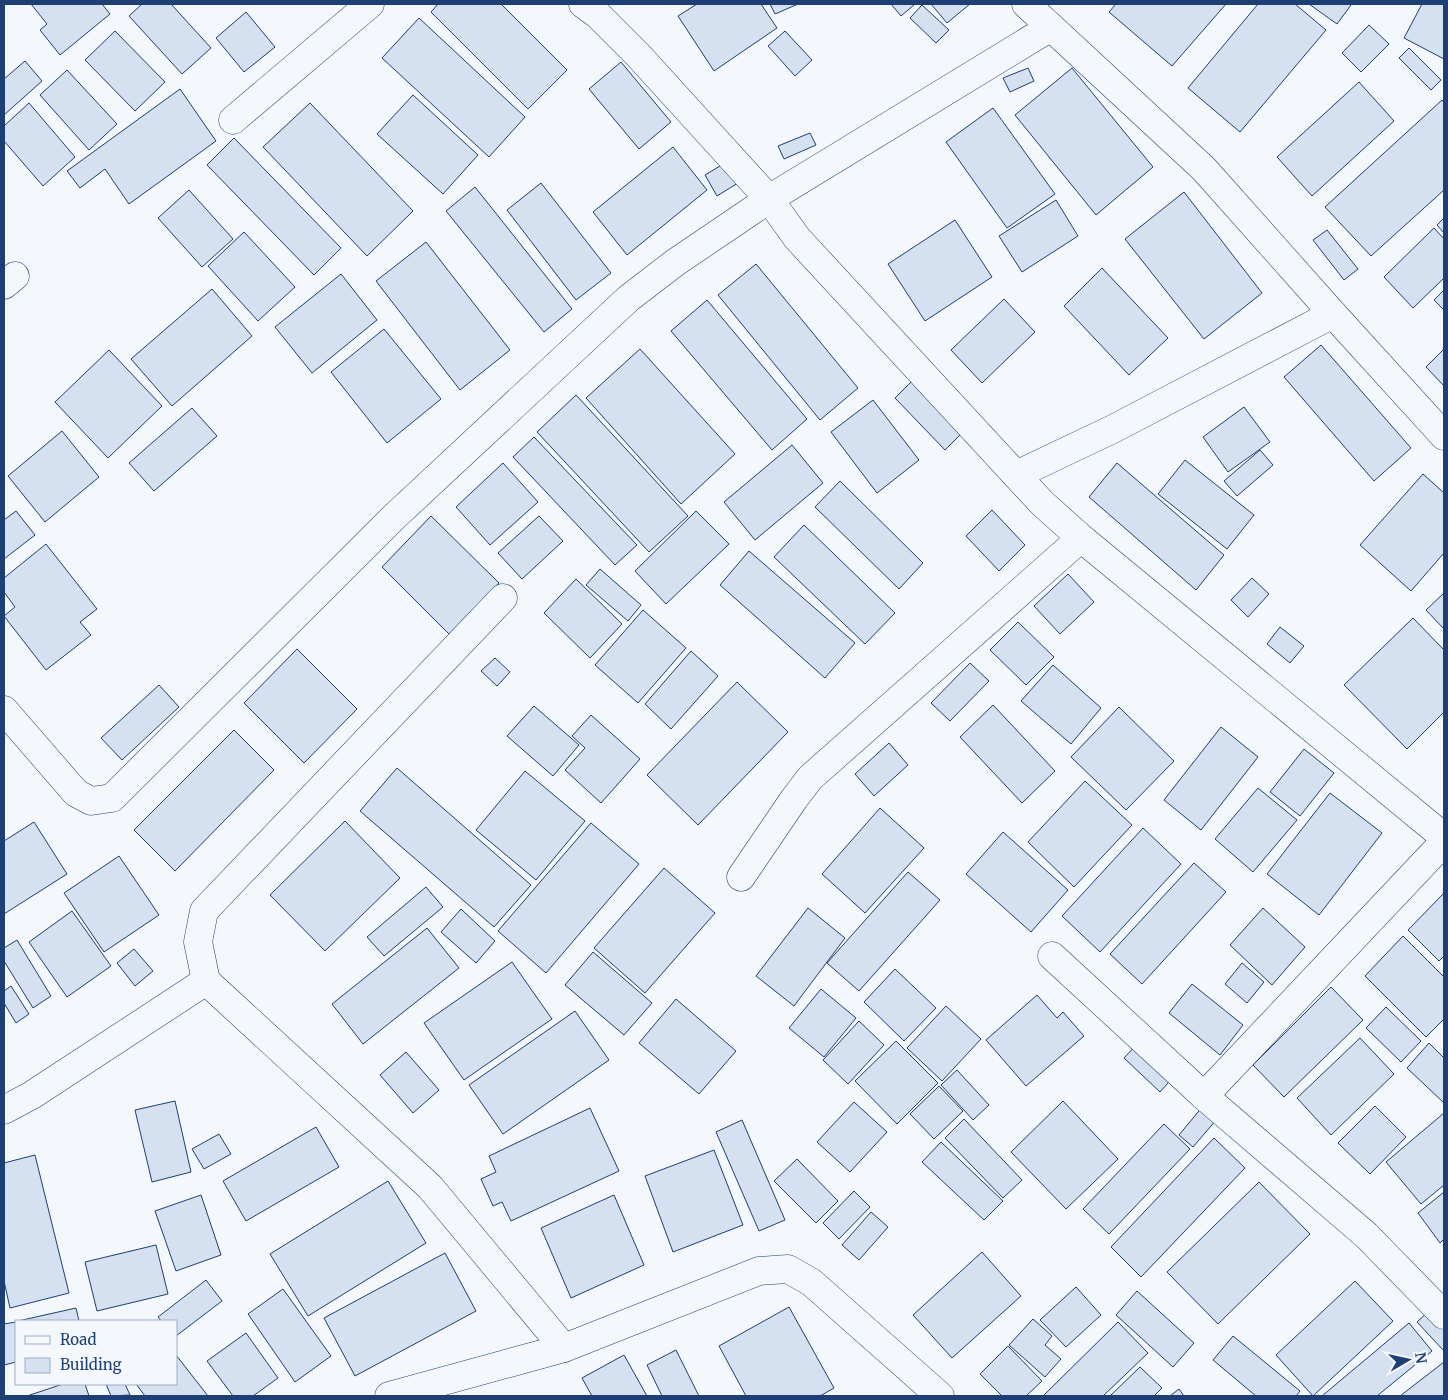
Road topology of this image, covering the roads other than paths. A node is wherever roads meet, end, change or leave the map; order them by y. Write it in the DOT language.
graph roads {
  1 [pos="370,4"];
  2 [pos="583,4"];
  3 [pos="1026,4"];
  4 [pos="1051,27"];
  5 [pos="233,120"];
  6 [pos="769,199"];
  7 [pos="1333,314"];
  8 [pos="1444,436"];
  9 [pos="1016,475"];
  10 [pos="1082,538"];
  11 [pos="503,598"];
  12 [pos="4,710"];
  13 [pos="1444,837"];
  14 [pos="1444,842"];
  15 [pos="741,876"];
  16 [pos="1052,956"];
  17 [pos="206,981"];
  18 [pos="1204,1096"];
  19 [pos="4,1110"];
  20 [pos="1444,1315"];
  21 [pos="564,1348"];
  22 [pos="390,1396"];
  23 [pos="940,1396"];
  1 -- 5 [label="street"];
  2 -- 6 [label="street"];
  3 -- 4 [label="street"];
  4 -- 6 [label="street"];
  4 -- 7 [label="street"];
  6 -- 9 [label="street"];
  6 -- 12 [label="street"];
  7 -- 8 [label="street"];
  7 -- 9 [label="street"];
  9 -- 10 [label="street"];
  10 -- 13 [label="street"];
  10 -- 15 [label="street"];
  11 -- 17 [label="street"];
  14 -- 18 [label="street"];
  16 -- 18 [label="street"];
  17 -- 19 [label="street"];
  17 -- 21 [label="street"];
  18 -- 20 [label="street"];
  21 -- 22 [label="street"];
  21 -- 23 [label="street"];
}
